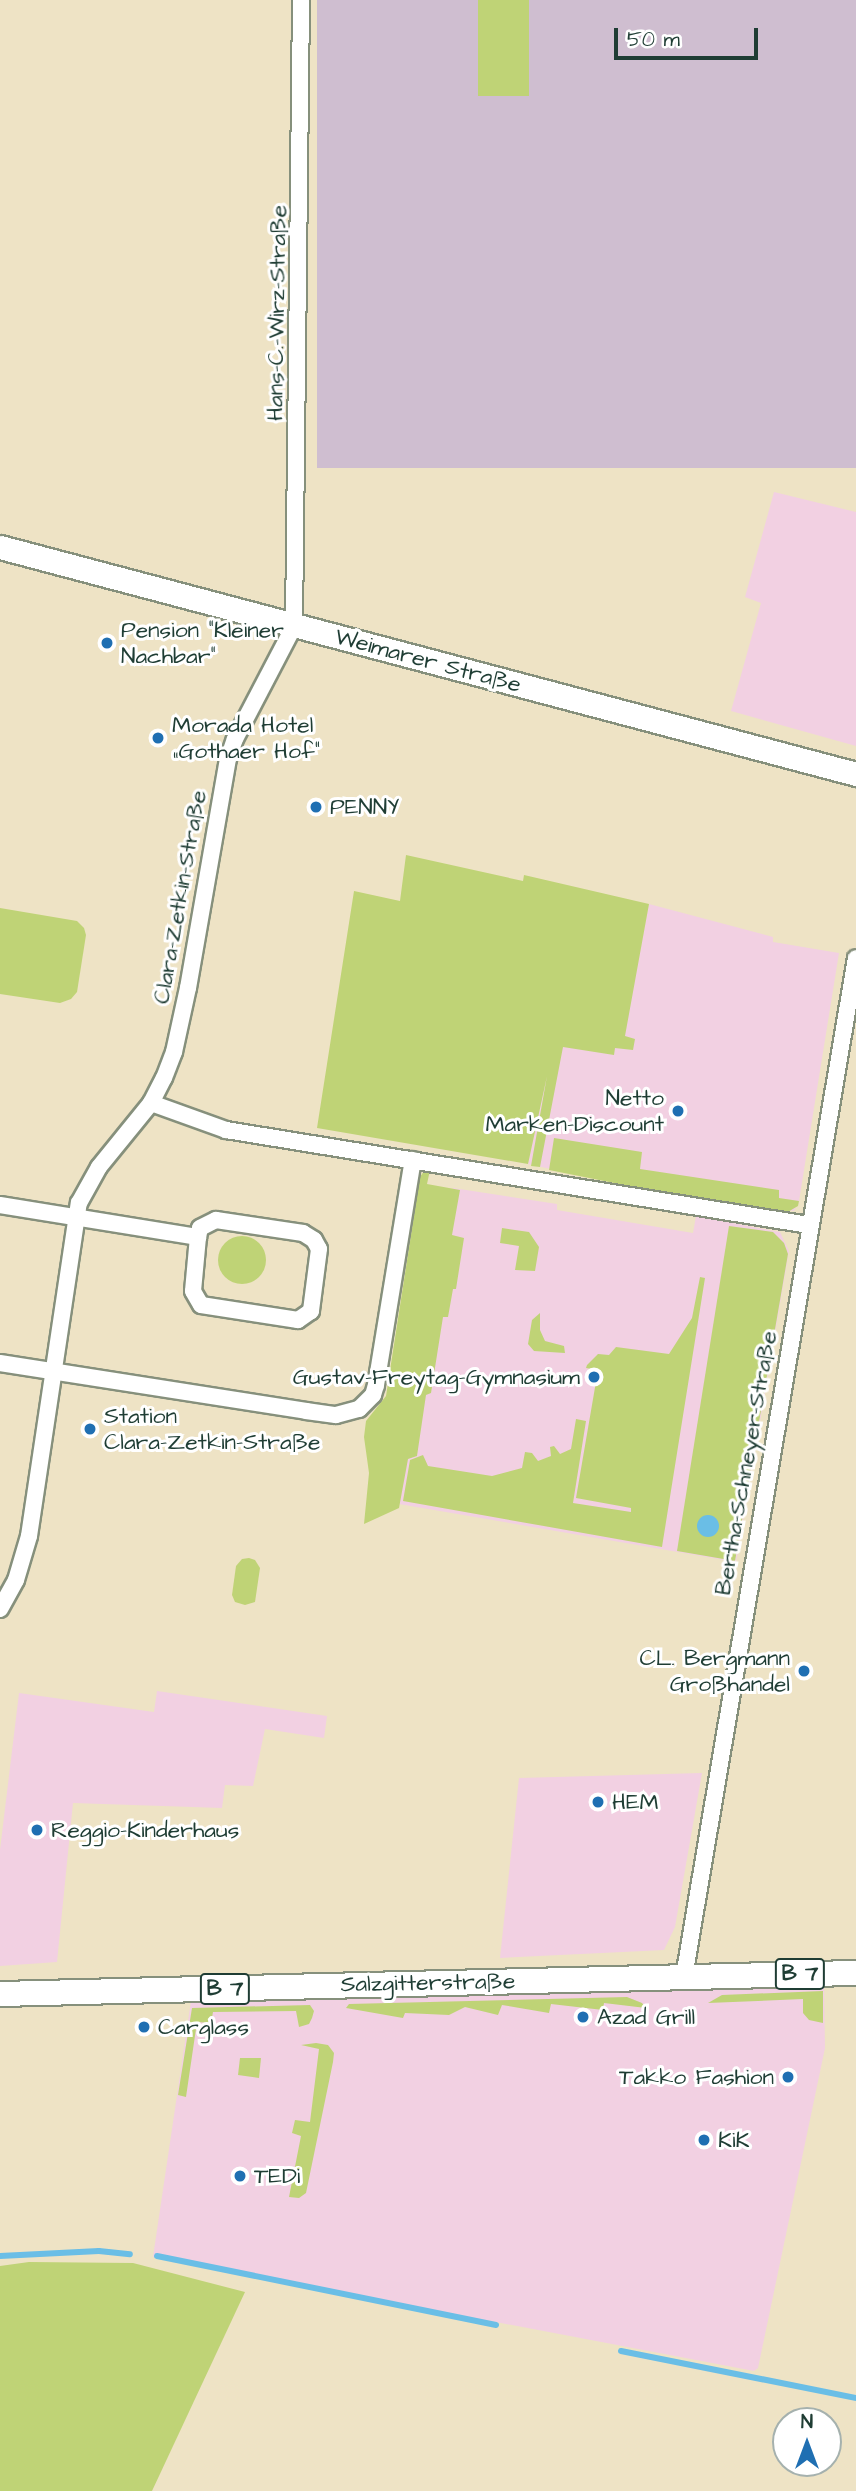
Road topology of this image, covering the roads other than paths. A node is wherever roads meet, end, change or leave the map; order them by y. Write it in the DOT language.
graph roads {
  1 [pos="301,0"];
  2 [pos="0,547"];
  3 [pos="294,626"];
  4 [pos="856,774"];
  5 [pos="856,958"];
  6 [pos="151,1103"];
  7 [pos="413,1160"];
  8 [pos="0,1205"];
  9 [pos="75,1219"];
  10 [pos="809,1225"];
  11 [pos="198,1237"];
  12 [pos="0,1363"];
  13 [pos="52,1371"];
  14 [pos="0,1609"];
  15 [pos="856,1973"];
  16 [pos="684,1977"];
  17 [pos="0,1994"];
  1 -- 3 [label="street, Hans-C.-Wirz-Straße"];
  2 -- 3 [label="street, Weimarer Straße"];
  3 -- 4 [label="street, Weimarer Straße"];
  3 -- 6 [label="street, Clara-Zetkin-Straße"];
  5 -- 10 [label="street, Bertha-Schneyer-Straße"];
  6 -- 7 [label="street"];
  6 -- 9 [label="street, Clara-Zetkin-Straße"];
  7 -- 10 [label="street"];
  7 -- 13 [label="street"];
  8 -- 9 [label="street"];
  9 -- 11 [label="street"];
  9 -- 13 [label="street, Clara-Zetkin-Straße"];
  10 -- 16 [label="street, Bertha-Schneyer-Straße"];
  11 -- 11 [label="street"];
  12 -- 13 [label="street"];
  13 -- 14 [label="street, Clara-Zetkin-Straße"];
  15 -- 16 [label="main road, Salzgitterstraße / B 7"];
  16 -- 17 [label="main road, Salzgitterstraße / B 7"];
}
